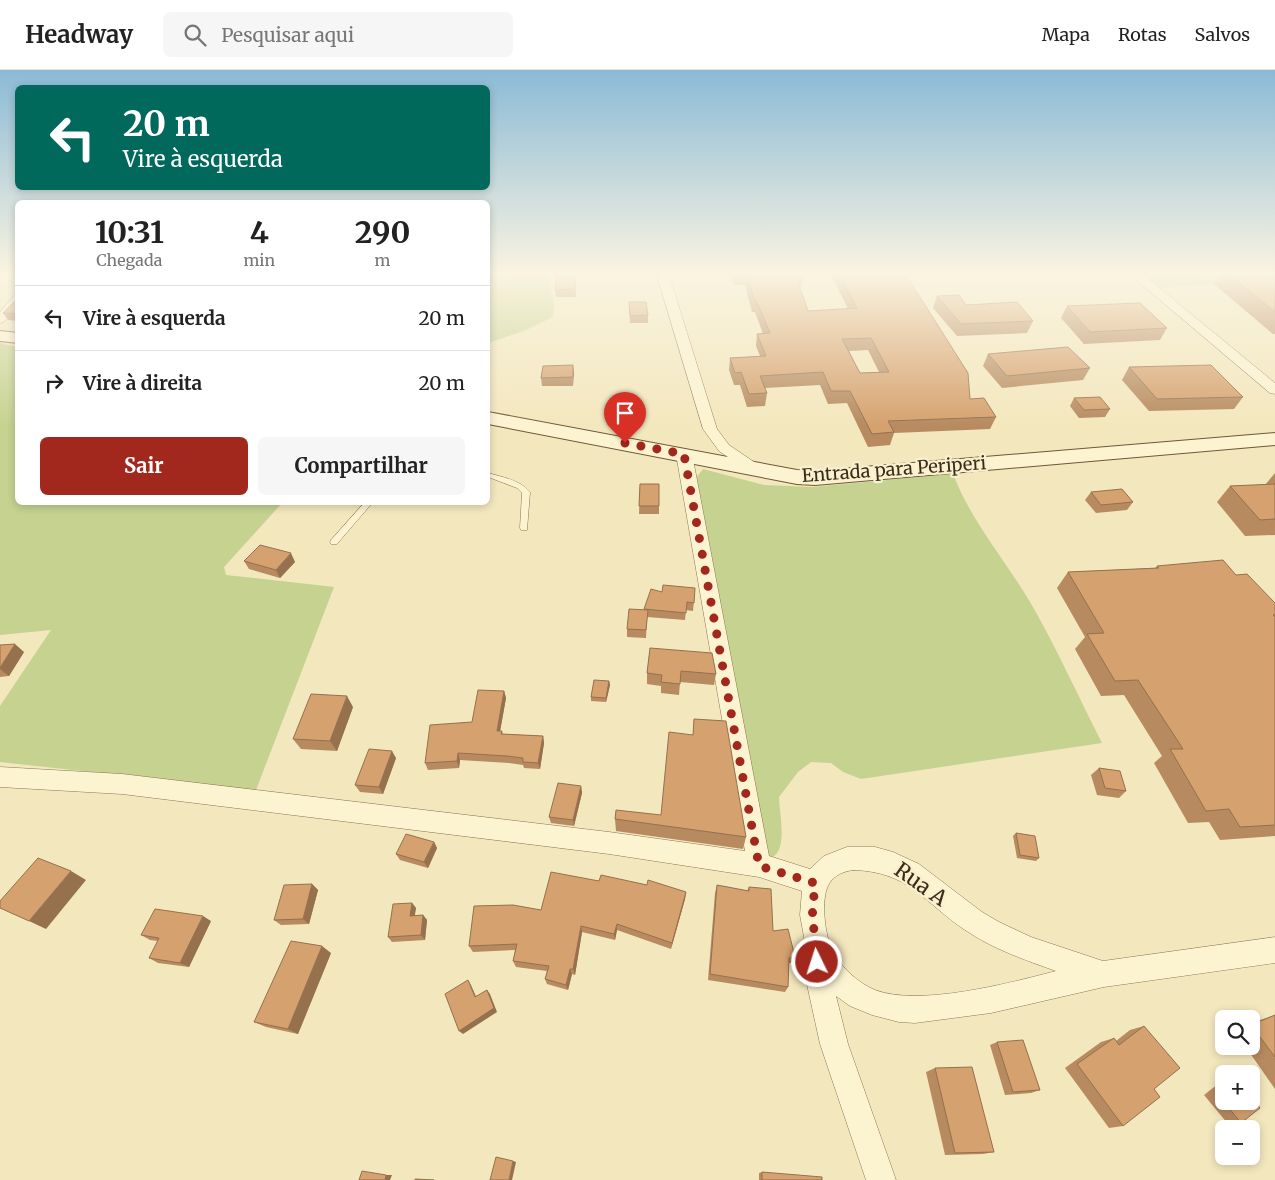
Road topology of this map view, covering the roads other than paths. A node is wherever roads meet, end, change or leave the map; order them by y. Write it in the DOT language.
graph roads {
  1 [pos="678,324"];
  2 [pos="1195,324"];
  3 [pos="0,336"];
  4 [pos="15,338"];
  5 [pos="1275,390"];
  6 [pos="490,418"];
  7 [pos="1275,439"];
  8 [pos="684,454"];
  9 [pos="755,469"];
  10 [pos="490,476"];
  11 [pos="367,505"];
  12 [pos="524,528"];
  13 [pos="334,542"];
  14 [pos="0,777"];
  15 [pos="759,866"];
  16 [pos="815,883"];
  17 [pos="817,946"];
  18 [pos="1275,950"];
  19 [pos="1102,974"];
  20 [pos="881,1180"];
  1 -- 9 [label="street"];
  2 -- 5 [label="street"];
  3 -- 4 [label="main road"];
  6 -- 8 [label="main road, Entrada para Periperi"];
  7 -- 9 [label="main road, Entrada para Periperi"];
  8 -- 9 [label="main road, Entrada para Periperi"];
  8 -- 15 [label="street"];
  10 -- 12 [label="lane"];
  11 -- 13 [label="lane"];
  14 -- 15 [label="street"];
  15 -- 16 [label="street"];
  16 -- 17 [label="street, Rua A"];
  16 -- 19 [label="street, Rua A"];
  17 -- 19 [label="street, Rua A"];
  17 -- 20 [label="street"];
  18 -- 19 [label="street, Rua A"];
}
